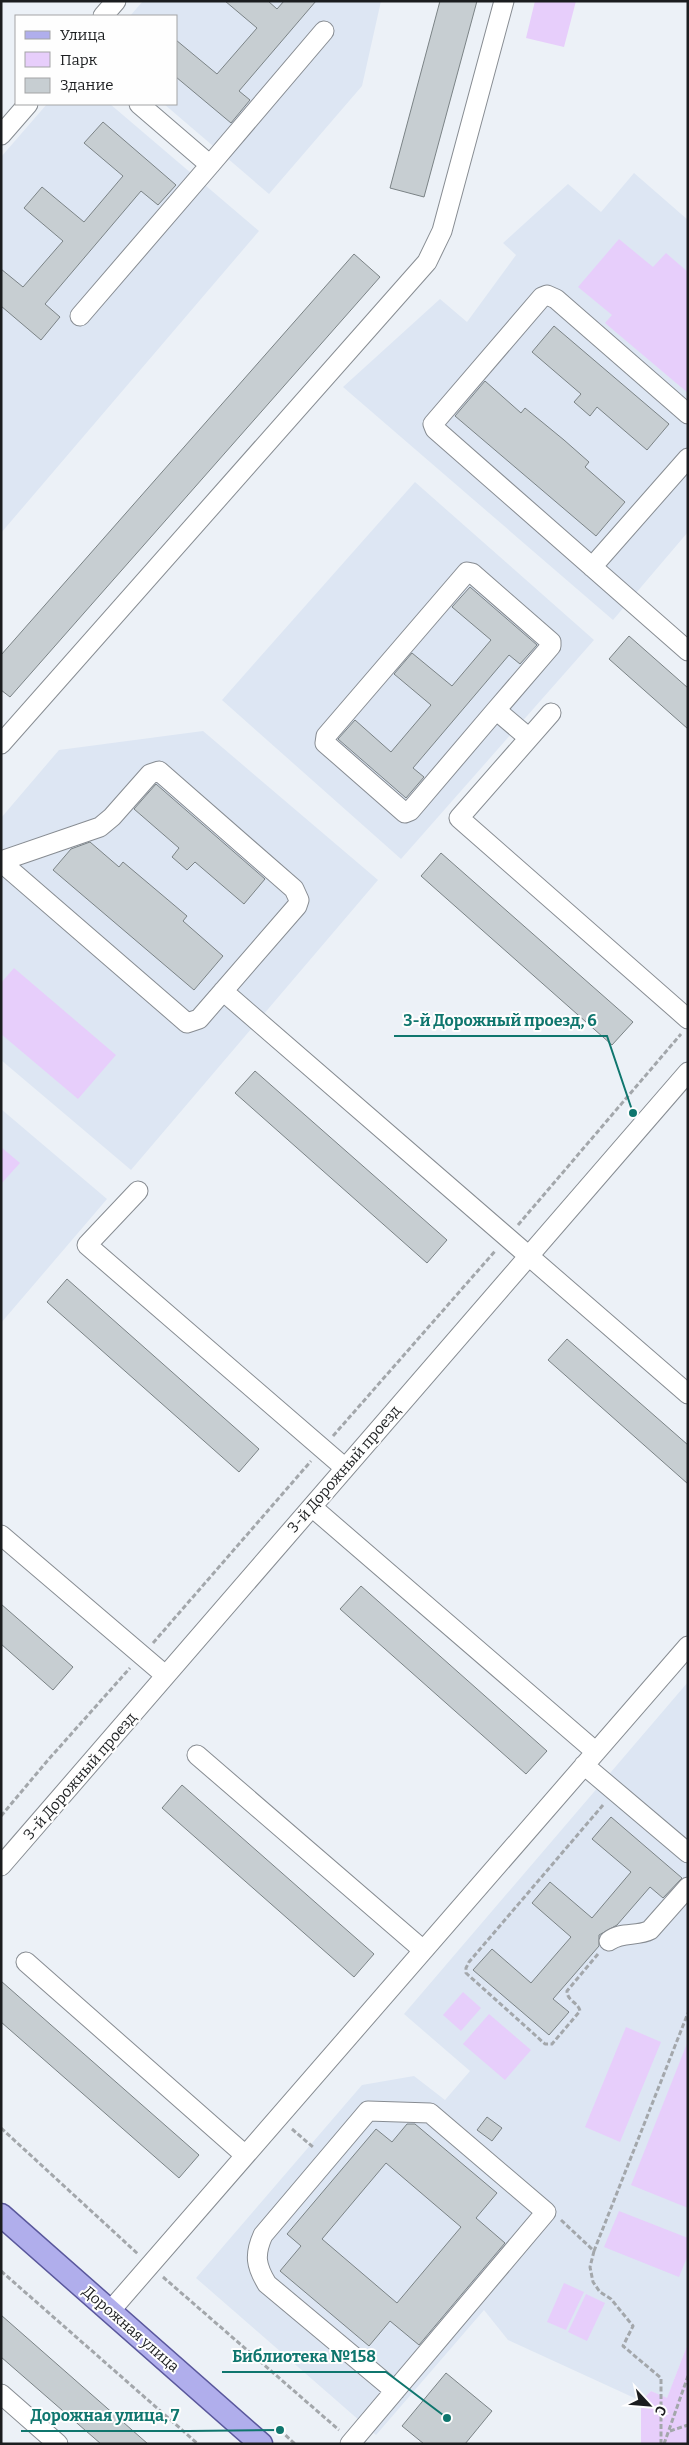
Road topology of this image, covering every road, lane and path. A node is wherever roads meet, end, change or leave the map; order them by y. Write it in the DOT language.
graph roads {
  1 [pos="116,1"];
  2 [pos="504,1"];
  3 [pos="104,15"];
  4 [pos="324,31"];
  5 [pos="27,105"];
  6 [pos="140,105"];
  7 [pos="1,135"];
  8 [pos="210,165"];
  9 [pos="80,316"];
  10 [pos="688,414"];
  11 [pos="688,458"];
  12 [pos="592,567"];
  13 [pos="688,651"];
  14 [pos="496,710"];
  15 [pos="551,713"];
  16 [pos="529,738"];
  17 [pos="1,744"];
  18 [pos="1,862"];
  19 [pos="223,991"];
  20 [pos="684,1026"];
  21 [pos="688,1072"];
  22 [pos="138,1191"];
  23 [pos="507,1238"];
  24 [pos="528,1257"];
  25 [pos="688,1394"];
  26 [pos="322,1448"];
  27 [pos="345,1468"];
  28 [pos="312,1507"];
  29 [pos="1,1535"];
  30 [pos="688,1646"];
  31 [pos="142,1655"];
  32 [pos="165,1675"];
  33 [pos="197,1755"];
  34 [pos="590,1758"];
  35 [pos="615,1791"];
  36 [pos="1,1816"];
  37 [pos="688,1853"];
  38 [pos="1,1866"];
  39 [pos="688,1887"];
  40 [pos="609,1941"];
  41 [pos="423,1950"];
  42 [pos="26,1962"];
  43 [pos="688,2013"];
  44 [pos="278,2117"];
  45 [pos="1,2128"];
  46 [pos="245,2155"];
  47 [pos="328,2158"];
  48 [pos="546,2212"];
  49 [pos="1,2215"];
  50 [pos="594,2251"];
  51 [pos="150,2265"];
  52 [pos="1,2271"];
  53 [pos="111,2310"];
  54 [pos="688,2376"];
  55 [pos="395,2391"];
  56 [pos="1,2394"];
  57 [pos="688,2425"];
  58 [pos="280,2430"];
  59 [pos="670,2432"];
  60 [pos="351,2443"];
  61 [pos="58,2444"];
  62 [pos="198,2444"];
  63 [pos="261,2444"];
  64 [pos="294,2444"];
  65 [pos="663,2444"];
  1 -- 3 [label="street"];
  2 -- 17 [label="street"];
  4 -- 8 [label="street"];
  5 -- 7 [label="street"];
  6 -- 8 [label="street"];
  8 -- 9 [label="street"];
  10 -- 12 [label="street"];
  11 -- 12 [label="street"];
  12 -- 13 [label="street"];
  14 -- 14 [label="street"];
  14 -- 16 [label="street"];
  15 -- 16 [label="street"];
  16 -- 20 [label="street"];
  18 -- 19 [label="street"];
  18 -- 19 [label="street"];
  19 -- 23 [label="street"];
  20 -- 23 [label="path"];
  21 -- 24 [label="street, 3-й Дорожный проезд"];
  22 -- 26 [label="street"];
  23 -- 24 [label="street"];
  23 -- 26 [label="path"];
  24 -- 25 [label="street"];
  24 -- 27 [label="street, 3-й Дорожный проезд"];
  26 -- 27 [label="street"];
  26 -- 31 [label="path"];
  27 -- 28 [label="street, 3-й Дорожный проезд"];
  28 -- 32 [label="street, 3-й Дорожный проезд"];
  28 -- 34 [label="street"];
  29 -- 31 [label="street"];
  30 -- 34 [label="street"];
  31 -- 32 [label="street"];
  31 -- 36 [label="path"];
  32 -- 38 [label="street, 3-й Дорожный проезд"];
  33 -- 41 [label="street"];
  34 -- 35 [label="street"];
  34 -- 41 [label="street"];
  35 -- 37 [label="street"];
  35 -- 40 [label="path"];
  39 -- 40 [label="street"];
  41 -- 44 [label="street"];
  42 -- 46 [label="street"];
  43 -- 50 [label="path"];
  44 -- 46 [label="street"];
  44 -- 47 [label="path"];
  45 -- 51 [label="path"];
  46 -- 51 [label="street"];
  47 -- 48 [label="street"];
  47 -- 55 [label="street"];
  48 -- 50 [label="path"];
  48 -- 55 [label="street"];
  49 -- 53 [label="main road, Дорожная улица"];
  50 -- 65 [label="path"];
  51 -- 53 [label="street"];
  51 -- 60 [label="path"];
  52 -- 62 [label="path"];
  53 -- 63 [label="main road, Дорожная улица"];
  54 -- 59 [label="path"];
  55 -- 60 [label="street"];
  56 -- 61 [label="street"];
  57 -- 59 [label="path"];
  58 -- 64 [label="path"];
  59 -- 65 [label="path"];
}
